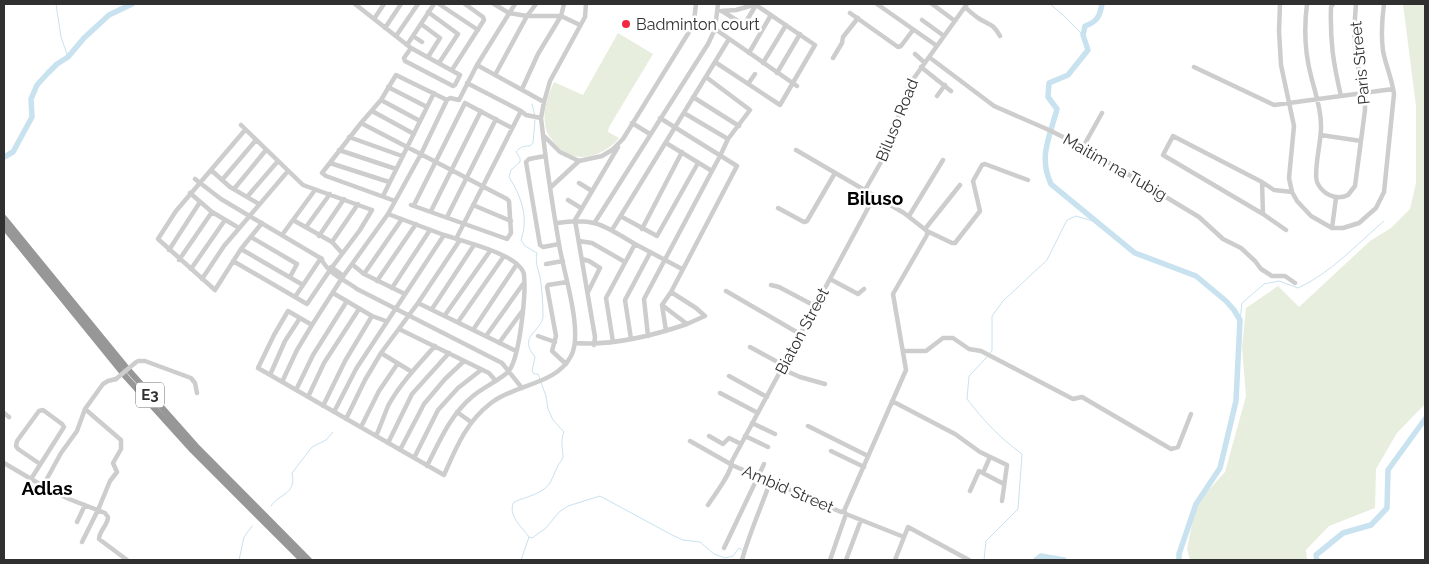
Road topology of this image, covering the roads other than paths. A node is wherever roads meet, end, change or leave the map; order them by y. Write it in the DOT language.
graph roads {
  1 [pos="355,4"];
  2 [pos="367,4"];
  3 [pos="384,4"];
  4 [pos="401,4"];
  5 [pos="418,4"];
  6 [pos="434,4"];
  7 [pos="439,4"];
  8 [pos="464,4"];
  9 [pos="496,4"];
  10 [pos="515,4"];
  11 [pos="536,4"];
  12 [pos="564,4"];
  13 [pos="586,4"];
  14 [pos="696,4"];
  15 [pos="736,4"];
  16 [pos="877,4"];
  17 [pos="932,4"];
  18 [pos="1280,4"];
  19 [pos="1307,4"];
  20 [pos="1333,4"];
  21 [pos="1356,4"];
  22 [pos="1384,4"];
  23 [pos="755,5"];
  24 [pos="966,6"];
  25 [pos="719,8"];
  26 [pos="363,10"];
  27 [pos="736,10"];
  28 [pos="428,12"];
  29 [pos="509,13"];
  30 [pos="850,13"];
  31 [pos="771,15"];
  32 [pos="527,16"];
  33 [pos="561,16"];
  34 [pos="858,18"];
  35 [pos="374,19"];
  36 [pos="922,20"];
  37 [pos="694,21"];
  38 [pos="955,21"];
  39 [pos="421,24"];
  40 [pos="580,25"];
  41 [pos="786,25"];
  42 [pos="385,28"];
  43 [pos="715,29"];
  44 [pos="478,30"];
  45 [pos="913,30"];
  46 [pos="800,34"];
  47 [pos="396,36"];
  48 [pos="413,36"];
  49 [pos="944,36"];
  50 [pos="1000,36"];
  51 [pos="729,39"];
  52 [pos="422,42"];
  53 [pos="409,46"];
  54 [pos="937,46"];
  55 [pos="749,53"];
  56 [pos="915,54"];
  57 [pos="428,57"];
  58 [pos="929,57"];
  59 [pos="834,58"];
  60 [pos="715,62"];
  61 [pos="439,63"];
  62 [pos="763,63"];
  63 [pos="477,65"];
  64 [pos="923,65"];
  65 [pos="1194,67"];
  66 [pos="452,70"];
  67 [pos="777,73"];
  68 [pos="495,74"];
  69 [pos="755,74"];
  70 [pos="706,77"];
  71 [pos="467,83"];
  72 [pos="748,84"];
  73 [pos="795,85"];
  74 [pos="945,85"];
  75 [pos="388,87"];
  76 [pos="1393,88"];
  77 [pos="522,89"];
  78 [pos="951,91"];
  79 [pos="1365,92"];
  80 [pos="434,93"];
  81 [pos="937,96"];
  82 [pos="1341,96"];
  83 [pos="693,97"];
  84 [pos="381,100"];
  85 [pos="447,100"];
  86 [pos="459,100"];
  87 [pos="1318,100"];
  88 [pos="544,102"];
  89 [pos="465,103"];
  90 [pos="1290,104"];
  91 [pos="427,107"];
  92 [pos="372,111"];
  93 [pos="521,111"];
  94 [pos="481,112"];
  95 [pos="684,113"];
  96 [pos="1102,113"];
  97 [pos="539,118"];
  98 [pos="660,118"];
  99 [pos="496,119"];
  100 [pos="420,121"];
  101 [pos="360,123"];
  102 [pos="632,123"];
  103 [pos="240,125"];
  104 [pos="739,126"];
  105 [pos="675,127"];
  106 [pos="512,128"];
  107 [pos="245,130"];
  108 [pos="414,134"];
  109 [pos="650,134"];
  110 [pos="543,135"];
  111 [pos="1321,136"];
  112 [pos="349,137"];
  113 [pos="623,139"];
  114 [pos="728,139"];
  115 [pos="256,140"];
  116 [pos="1361,141"];
  117 [pos="666,143"];
  118 [pos="407,146"];
  119 [pos="1083,147"];
  120 [pos="266,150"];
  121 [pos="339,150"];
  122 [pos="796,150"];
  123 [pos="682,152"];
  124 [pos="421,154"];
  125 [pos="402,156"];
  126 [pos="545,156"];
  127 [pos="720,156"];
  128 [pos="579,160"];
  129 [pos="943,160"];
  130 [pos="278,161"];
  131 [pos="436,162"];
  132 [pos="698,162"];
  133 [pos="330,163"];
  134 [pos="396,169"];
  135 [pos="211,170"];
  136 [pos="452,170"];
  137 [pos="288,171"];
  138 [pos="712,171"];
  139 [pos="835,173"];
  140 [pos="466,178"];
  141 [pos="195,179"];
  142 [pos="222,180"];
  143 [pos="1028,180"];
  144 [pos="201,182"];
  145 [pos="389,182"];
  146 [pos="1262,182"];
  147 [pos="580,183"];
  148 [pos="960,185"];
  149 [pos="482,186"];
  150 [pos="551,187"];
  151 [pos="234,189"];
  152 [pos="315,190"];
  153 [pos="865,190"];
  154 [pos="592,191"];
  155 [pos="1292,192"];
  156 [pos="190,193"];
  157 [pos="330,194"];
  158 [pos="247,196"];
  159 [pos="383,196"];
  160 [pos="874,197"];
  161 [pos="1336,198"];
  162 [pos="344,199"];
  163 [pos="568,200"];
  164 [pos="396,201"];
  165 [pos="200,202"];
  166 [pos="259,204"];
  167 [pos="358,204"];
  168 [pos="473,205"];
  169 [pos="581,208"];
  170 [pos="778,208"];
  171 [pos="431,211"];
  172 [pos="212,212"];
  173 [pos="388,214"];
  174 [pos="1263,214"];
  175 [pos="249,216"];
  176 [pos="909,216"];
  177 [pos="447,217"];
  178 [pos="622,217"];
  179 [pos="4,218"];
  180 [pos="402,219"];
  181 [pos="225,220"];
  182 [pos="293,220"];
  183 [pos="575,220"];
  184 [pos="511,221"];
  185 [pos="464,222"];
  186 [pos="557,222"];
  187 [pos="595,222"];
  188 [pos="262,223"];
  189 [pos="416,224"];
  190 [pos="4,227"];
  191 [pos="306,227"];
  192 [pos="239,228"];
  193 [pos="1332,228"];
  194 [pos="642,229"];
  195 [pos="430,230"];
  196 [pos="612,230"];
  197 [pos="926,230"];
  198 [pos="1286,230"];
  199 [pos="444,234"];
  200 [pos="282,235"];
  201 [pos="319,236"];
  202 [pos="251,237"];
  203 [pos="458,239"];
  204 [pos="579,241"];
  205 [pos="332,242"];
  206 [pos="559,244"];
  207 [pos="634,244"];
  208 [pos="474,245"];
  209 [pos="241,249"];
  210 [pos="168,250"];
  211 [pos="490,251"];
  212 [pos="650,252"];
  213 [pos="342,253"];
  214 [pos="504,256"];
  215 [pos="321,258"];
  216 [pos="179,260"];
  217 [pos="582,260"];
  218 [pos="233,261"];
  219 [pos="563,261"];
  220 [pos="665,261"];
  221 [pos="625,262"];
  222 [pos="517,264"];
  223 [pos="546,264"];
  224 [pos="352,266"];
  225 [pos="331,268"];
  226 [pos="682,269"];
  227 [pos="191,270"];
  228 [pos="364,274"];
  229 [pos="290,277"];
  230 [pos="342,278"];
  231 [pos="202,279"];
  232 [pos="830,279"];
  233 [pos="377,281"];
  234 [pos="567,282"];
  235 [pos="1295,282"];
  236 [pos="524,284"];
  237 [pos="303,285"];
  238 [pos="771,285"];
  239 [pos="392,288"];
  240 [pos="864,289"];
  241 [pos="726,291"];
  242 [pos="588,292"];
  243 [pos="671,292"];
  244 [pos="333,293"];
  245 [pos="405,294"];
  246 [pos="295,297"];
  247 [pos="347,301"];
  248 [pos="418,303"];
  249 [pos="662,304"];
  250 [pos="815,306"];
  251 [pos="395,308"];
  252 [pos="359,309"];
  253 [pos="432,309"];
  254 [pos="524,309"];
  255 [pos="409,315"];
  256 [pos="445,315"];
  257 [pos="372,316"];
  258 [pos="300,318"];
  259 [pos="386,321"];
  260 [pos="458,322"];
  261 [pos="687,324"];
  262 [pos="312,325"];
  263 [pos="399,329"];
  264 [pos="473,330"];
  265 [pos="666,331"];
  266 [pos="800,334"];
  267 [pos="486,336"];
  268 [pos="538,336"];
  269 [pos="648,336"];
  270 [pos="631,339"];
  271 [pos="554,342"];
  272 [pos="613,342"];
  273 [pos="499,343"];
  274 [pos="575,343"];
  275 [pos="594,345"];
  276 [pos="435,346"];
  277 [pos="750,346"];
  278 [pos="516,351"];
  279 [pos="904,351"];
  280 [pos="381,353"];
  281 [pos="449,353"];
  282 [pos="464,361"];
  283 [pos="398,363"];
  284 [pos="566,364"];
  285 [pos="783,367"];
  286 [pos="481,370"];
  287 [pos="509,371"];
  288 [pos="412,372"];
  289 [pos="270,375"];
  290 [pos="729,376"];
  291 [pos="495,380"];
  292 [pos="282,382"];
  293 [pos="825,384"];
  294 [pos="522,388"];
  295 [pos="296,390"];
  296 [pos="197,393"];
  297 [pos="720,393"];
  298 [pos="308,397"];
  299 [pos="767,397"];
  300 [pos="892,401"];
  301 [pos="323,406"];
  302 [pos="84,409"];
  303 [pos="334,412"];
  304 [pos="457,412"];
  305 [pos="4,413"];
  306 [pos="758,413"];
  307 [pos="1192,414"];
  308 [pos="8,417"];
  309 [pos="346,419"];
  310 [pos="471,422"];
  311 [pos="752,423"];
  312 [pos="808,426"];
  313 [pos="361,428"];
  314 [pos="776,434"];
  315 [pos="376,436"];
  316 [pos="709,436"];
  317 [pos="745,436"];
  318 [pos="690,441"];
  319 [pos="388,443"];
  320 [pos="741,444"];
  321 [pos="768,447"];
  322 [pos="400,450"];
  323 [pos="831,451"];
  324 [pos="868,456"];
  325 [pos="990,456"];
  326 [pos="414,458"];
  327 [pos="4,462"];
  328 [pos="40,464"];
  329 [pos="764,464"];
  330 [pos="732,465"];
  331 [pos="427,466"];
  332 [pos="864,467"];
  333 [pos="983,473"];
  334 [pos="757,477"];
  335 [pos="31,479"];
  336 [pos="770,482"];
  337 [pos="1002,483"];
  338 [pos="43,486"];
  339 [pos="970,491"];
  340 [pos="1002,501"];
  341 [pos="85,505"];
  342 [pos="708,505"];
  343 [pos="98,510"];
  344 [pos="845,512"];
  345 [pos="861,520"];
  346 [pos="76,522"];
  347 [pos="904,537"];
  348 [pos="82,542"];
  349 [pos="724,548"];
  350 [pos="127,560"];
  351 [pos="302,560"];
  352 [pos="309,560"];
  353 [pos="742,560"];
  354 [pos="830,560"];
  355 [pos="846,560"];
  356 [pos="895,560"];
  357 [pos="969,560"];
  1 -- 26 [label="street"];
  2 -- 26 [label="street"];
  3 -- 35 [label="street"];
  4 -- 42 [label="street"];
  5 -- 47 [label="street"];
  6 -- 28 [label="street"];
  7 -- 44 [label="street"];
  8 -- 44 [label="street"];
  9 -- 29 [label="street"];
  10 -- 29 [label="street"];
  11 -- 32 [label="street"];
  12 -- 33 [label="street"];
  13 -- 40 [label="street"];
  14 -- 37 [label="street"];
  15 -- 27 [label="street"];
  16 -- 45 [label="street"];
  17 -- 38 [label="street"];
  18 -- 90 [label="street"];
  19 -- 87 [label="street"];
  20 -- 82 [label="street"];
  21 -- 79 [label="street, Paris Street"];
  22 -- 76 [label="street"];
  23 -- 25 [label="street"];
  23 -- 27 [label="street"];
  23 -- 31 [label="street"];
  24 -- 38 [label="street, Biluso Road"];
  24 -- 50 [label="street"];
  25 -- 27 [label="street"];
  25 -- 43 [label="street"];
  26 -- 35 [label="street"];
  28 -- 39 [label="street"];
  28 -- 61 [label="street"];
  29 -- 32 [label="street"];
  29 -- 63 [label="street"];
  30 -- 34 [label="street"];
  31 -- 41 [label="street"];
  31 -- 55 [label="street"];
  32 -- 33 [label="street"];
  32 -- 68 [label="street"];
  33 -- 40 [label="street"];
  33 -- 77 [label="street"];
  34 -- 45 [label="street"];
  34 -- 59 [label="street"];
  35 -- 42 [label="street"];
  36 -- 49 [label="street"];
  37 -- 43 [label="street"];
  37 -- 102 [label="street"];
  38 -- 49 [label="street, Biluso Road"];
  39 -- 48 [label="street"];
  39 -- 57 [label="street"];
  40 -- 88 [label="street"];
  41 -- 46 [label="street"];
  41 -- 62 [label="street"];
  42 -- 47 [label="street"];
  43 -- 51 [label="street"];
  43 -- 98 [label="street"];
  44 -- 66 [label="street"];
  45 -- 54 [label="street"];
  46 -- 67 [label="street"];
  46 -- 73 [label="street"];
  47 -- 53 [label="street"];
  48 -- 52 [label="street"];
  48 -- 53 [label="street"];
  49 -- 54 [label="street, Biluso Road"];
  51 -- 55 [label="street"];
  51 -- 60 [label="street"];
  53 -- 57 [label="street"];
  53 -- 66 [label="street"];
  54 -- 58 [label="street, Biluso Road"];
  55 -- 62 [label="street"];
  56 -- 64 [label="street"];
  57 -- 61 [label="street"];
  58 -- 64 [label="street, Biluso Road"];
  58 -- 119 [label="street, Maitim na Tubig"];
  60 -- 70 [label="street"];
  60 -- 72 [label="street"];
  61 -- 66 [label="street"];
  62 -- 67 [label="street"];
  63 -- 68 [label="street"];
  63 -- 71 [label="street"];
  64 -- 74 [label="street"];
  64 -- 153 [label="street, Biluso Road"];
  65 -- 90 [label="street"];
  67 -- 73 [label="street"];
  68 -- 77 [label="street"];
  69 -- 72 [label="street"];
  70 -- 83 [label="street"];
  70 -- 104 [label="street"];
  71 -- 86 [label="street"];
  71 -- 93 [label="street"];
  72 -- 73 [label="street"];
  74 -- 78 [label="street"];
  74 -- 81 [label="street"];
  75 -- 80 [label="street"];
  75 -- 84 [label="street"];
  75 -- 91 [label="street"];
  76 -- 79 [label="street"];
  76 -- 193 [label="street"];
  77 -- 88 [label="street"];
  79 -- 82 [label="street"];
  79 -- 116 [label="street, Paris Street"];
  80 -- 85 [label="street"];
  80 -- 91 [label="street"];
  82 -- 87 [label="street"];
  83 -- 95 [label="street"];
  83 -- 104 [label="street"];
  84 -- 92 [label="street"];
  84 -- 100 [label="street"];
  85 -- 86 [label="street"];
  85 -- 124 [label="street"];
  86 -- 89 [label="street"];
  87 -- 90 [label="street"];
  87 -- 111 [label="street"];
  88 -- 97 [label="street"];
  89 -- 94 [label="street"];
  89 -- 131 [label="street"];
  90 -- 155 [label="street"];
  91 -- 100 [label="street"];
  92 -- 101 [label="street"];
  92 -- 108 [label="street"];
  93 -- 97 [label="street"];
  93 -- 106 [label="street"];
  94 -- 99 [label="street"];
  94 -- 136 [label="street"];
  95 -- 105 [label="street"];
  95 -- 114 [label="street"];
  96 -- 119 [label="street"];
  97 -- 110 [label="street"];
  98 -- 105 [label="street"];
  98 -- 109 [label="street"];
  99 -- 106 [label="street"];
  99 -- 140 [label="street"];
  100 -- 108 [label="street"];
  101 -- 112 [label="street"];
  101 -- 118 [label="street"];
  102 -- 109 [label="street"];
  102 -- 113 [label="street"];
  103 -- 107 [label="street"];
  104 -- 114 [label="street"];
  105 -- 117 [label="street"];
  105 -- 127 [label="street"];
  106 -- 149 [label="street"];
  107 -- 115 [label="street"];
  107 -- 135 [label="street"];
  108 -- 118 [label="street"];
  109 -- 187 [label="street"];
  110 -- 126 [label="street"];
  110 -- 128 [label="street"];
  111 -- 116 [label="street"];
  111 -- 161 [label="street"];
  112 -- 121 [label="street"];
  112 -- 125 [label="street"];
  113 -- 128 [label="street"];
  113 -- 154 [label="street"];
  114 -- 127 [label="street"];
  115 -- 120 [label="street"];
  115 -- 142 [label="street"];
  116 -- 161 [label="street, Paris Street"];
  117 -- 123 [label="street"];
  117 -- 178 [label="street"];
  118 -- 124 [label="street"];
  118 -- 125 [label="street"];
  119 -- 235 [label="street, Maitim na Tubig"];
  120 -- 130 [label="street"];
  120 -- 151 [label="street"];
  121 -- 133 [label="street"];
  121 -- 134 [label="street"];
  122 -- 139 [label="street"];
  123 -- 132 [label="street"];
  123 -- 194 [label="street"];
  124 -- 131 [label="street"];
  124 -- 164 [label="street"];
  125 -- 134 [label="street"];
  126 -- 150 [label="street"];
  126 -- 206 [label="street"];
  127 -- 138 [label="street"];
  127 -- 226 [label="street"];
  128 -- 150 [label="street"];
  129 -- 176 [label="street"];
  130 -- 137 [label="street"];
  130 -- 158 [label="street"];
  131 -- 136 [label="street"];
  131 -- 171 [label="street"];
  132 -- 138 [label="street"];
  132 -- 194 [label="street"];
  133 -- 145 [label="street"];
  133 -- 159 [label="street"];
  134 -- 145 [label="street"];
  135 -- 142 [label="street"];
  135 -- 144 [label="street"];
  136 -- 140 [label="street"];
  136 -- 171 [label="street"];
  137 -- 152 [label="street"];
  137 -- 166 [label="street"];
  138 -- 220 [label="street"];
  139 -- 153 [label="street"];
  139 -- 170 [label="street"];
  140 -- 149 [label="street"];
  140 -- 177 [label="street"];
  141 -- 144 [label="street"];
  142 -- 151 [label="street"];
  143 -- 197 [label="street"];
  144 -- 156 [label="street"];
  144 -- 175 [label="street"];
  145 -- 159 [label="street"];
  146 -- 155 [label="street"];
  146 -- 174 [label="street"];
  146 -- 174 [label="street"];
  147 -- 154 [label="street"];
  148 -- 197 [label="street"];
  149 -- 168 [label="street"];
  149 -- 184 [label="street"];
  150 -- 186 [label="street"];
  151 -- 158 [label="street"];
  152 -- 157 [label="street"];
  152 -- 182 [label="street"];
  153 -- 160 [label="street"];
  154 -- 169 [label="street"];
  155 -- 193 [label="street"];
  156 -- 165 [label="street"];
  156 -- 210 [label="street"];
  157 -- 162 [label="street"];
  157 -- 191 [label="street"];
  158 -- 166 [label="street"];
  159 -- 164 [label="street"];
  160 -- 176 [label="street"];
  160 -- 232 [label="street, Biaton Street"];
  161 -- 193 [label="street"];
  162 -- 167 [label="street"];
  162 -- 201 [label="street"];
  163 -- 169 [label="street"];
  164 -- 173 [label="street"];
  165 -- 172 [label="street"];
  165 -- 210 [label="street"];
  166 -- 175 [label="street"];
  167 -- 205 [label="street"];
  167 -- 213 [label="street"];
  168 -- 184 [label="street"];
  168 -- 185 [label="street"];
  169 -- 183 [label="street"];
  171 -- 177 [label="street"];
  172 -- 181 [label="street"];
  172 -- 216 [label="street"];
  173 -- 180 [label="street"];
  173 -- 224 [label="street"];
  174 -- 198 [label="street"];
  175 -- 188 [label="street"];
  175 -- 192 [label="street"];
  176 -- 197 [label="street"];
  177 -- 185 [label="street"];
  178 -- 194 [label="street"];
  178 -- 196 [label="street"];
  179 -- 352 [label="highway, E3"];
  180 -- 189 [label="street"];
  180 -- 228 [label="street"];
  181 -- 192 [label="street"];
  181 -- 227 [label="street"];
  182 -- 191 [label="street"];
  182 -- 200 [label="street"];
  183 -- 186 [label="street"];
  183 -- 187 [label="street"];
  183 -- 204 [label="street"];
  184 -- 185 [label="street"];
  185 -- 203 [label="street"];
  186 -- 206 [label="street"];
  187 -- 196 [label="street"];
  188 -- 200 [label="street"];
  188 -- 202 [label="street"];
  189 -- 195 [label="street"];
  189 -- 233 [label="street"];
  190 -- 351 [label="highway, E3"];
  191 -- 201 [label="street"];
  192 -- 231 [label="street"];
  195 -- 199 [label="street"];
  195 -- 239 [label="street"];
  196 -- 207 [label="street"];
  197 -- 279 [label="street"];
  199 -- 203 [label="street"];
  199 -- 245 [label="street"];
  200 -- 215 [label="street"];
  201 -- 205 [label="street"];
  202 -- 209 [label="street"];
  202 -- 229 [label="street"];
  203 -- 208 [label="street"];
  203 -- 248 [label="street"];
  204 -- 217 [label="street"];
  204 -- 221 [label="street"];
  205 -- 213 [label="street"];
  206 -- 219 [label="street"];
  207 -- 212 [label="street"];
  207 -- 221 [label="street"];
  208 -- 211 [label="street"];
  208 -- 253 [label="street"];
  209 -- 218 [label="street"];
  209 -- 229 [label="street"];
  210 -- 216 [label="street"];
  211 -- 214 [label="street"];
  211 -- 256 [label="street"];
  212 -- 220 [label="street"];
  212 -- 270 [label="street"];
  213 -- 225 [label="street"];
  214 -- 222 [label="street"];
  214 -- 260 [label="street"];
  215 -- 225 [label="street"];
  215 -- 237 [label="street"];
  216 -- 227 [label="street"];
  217 -- 242 [label="street"];
  217 -- 242 [label="street"];
  218 -- 231 [label="street"];
  218 -- 246 [label="street"];
  219 -- 223 [label="street"];
  219 -- 234 [label="street"];
  220 -- 226 [label="street"];
  220 -- 269 [label="street"];
  221 -- 272 [label="street"];
  222 -- 236 [label="street"];
  222 -- 264 [label="street"];
  224 -- 228 [label="street"];
  224 -- 230 [label="street"];
  225 -- 230 [label="street"];
  225 -- 246 [label="street"];
  226 -- 243 [label="street"];
  227 -- 231 [label="street"];
  228 -- 233 [label="street"];
  229 -- 237 [label="street"];
  230 -- 244 [label="street"];
  230 -- 251 [label="street"];
  232 -- 240 [label="street"];
  232 -- 250 [label="street, Biaton Street"];
  233 -- 239 [label="street"];
  234 -- 271 [label="street"];
  234 -- 274 [label="street"];
  236 -- 254 [label="street"];
  236 -- 267 [label="street"];
  237 -- 246 [label="street"];
  238 -- 250 [label="street"];
  239 -- 245 [label="street"];
  241 -- 266 [label="street"];
  242 -- 275 [label="street"];
  243 -- 249 [label="street"];
  243 -- 261 [label="street"];
  244 -- 247 [label="street"];
  244 -- 262 [label="street"];
  245 -- 251 [label="street"];
  247 -- 252 [label="street"];
  247 -- 295 [label="street"];
  248 -- 253 [label="street"];
  248 -- 255 [label="street"];
  249 -- 261 [label="street"];
  249 -- 265 [label="street"];
  250 -- 266 [label="street, Biaton Street"];
  251 -- 255 [label="street"];
  251 -- 259 [label="street"];
  252 -- 257 [label="street"];
  252 -- 298 [label="street"];
  253 -- 256 [label="street"];
  254 -- 273 [label="street"];
  254 -- 278 [label="street"];
  255 -- 263 [label="street"];
  255 -- 287 [label="street"];
  256 -- 260 [label="street"];
  257 -- 259 [label="street"];
  257 -- 301 [label="street"];
  258 -- 262 [label="street"];
  258 -- 289 [label="street"];
  258 -- 289 [label="street"];
  259 -- 303 [label="street"];
  260 -- 264 [label="street"];
  261 -- 265 [label="street"];
  262 -- 292 [label="street"];
  263 -- 276 [label="street"];
  263 -- 280 [label="street"];
  264 -- 267 [label="street"];
  265 -- 269 [label="street"];
  266 -- 285 [label="street, Biaton Street"];
  267 -- 273 [label="street"];
  268 -- 271 [label="street"];
  269 -- 270 [label="street"];
  270 -- 272 [label="street"];
  271 -- 284 [label="street"];
  272 -- 275 [label="street"];
  273 -- 278 [label="street"];
  274 -- 275 [label="street"];
  274 -- 284 [label="street"];
  276 -- 281 [label="street"];
  276 -- 288 [label="street"];
  277 -- 285 [label="street"];
  278 -- 287 [label="street"];
  279 -- 300 [label="street"];
  279 -- 307 [label="street"];
  280 -- 283 [label="street"];
  280 -- 309 [label="street"];
  281 -- 282 [label="street"];
  281 -- 319 [label="street"];
  282 -- 286 [label="street"];
  282 -- 322 [label="street"];
  283 -- 288 [label="street"];
  283 -- 313 [label="street"];
  284 -- 294 [label="street"];
  285 -- 293 [label="street"];
  285 -- 299 [label="street, Biaton Street"];
  286 -- 291 [label="street"];
  286 -- 326 [label="street"];
  287 -- 291 [label="street"];
  287 -- 294 [label="street"];
  288 -- 315 [label="street"];
  289 -- 292 [label="street"];
  290 -- 299 [label="street"];
  291 -- 304 [label="street"];
  292 -- 295 [label="street"];
  294 -- 310 [label="street"];
  295 -- 298 [label="street"];
  296 -- 302 [label="street, bridge"];
  297 -- 306 [label="street"];
  298 -- 301 [label="street"];
  299 -- 306 [label="street, Biaton Street"];
  300 -- 324 [label="street"];
  300 -- 325 [label="street"];
  301 -- 303 [label="street"];
  302 -- 338 [label="street"];
  302 -- 343 [label="street"];
  303 -- 309 [label="street"];
  304 -- 310 [label="street"];
  304 -- 331 [label="street"];
  305 -- 308 [label="street"];
  306 -- 311 [label="street, Biaton Street"];
  309 -- 313 [label="street"];
  310 -- 331 [label="street"];
  311 -- 314 [label="street"];
  311 -- 317 [label="street, Biaton Street"];
  312 -- 324 [label="street"];
  313 -- 315 [label="street"];
  315 -- 319 [label="street"];
  316 -- 320 [label="street"];
  317 -- 320 [label="street, Biaton Street"];
  317 -- 321 [label="street"];
  318 -- 330 [label="street, Ambid Street"];
  319 -- 322 [label="street"];
  320 -- 330 [label="street, Biaton Street"];
  322 -- 326 [label="street"];
  323 -- 332 [label="street"];
  324 -- 332 [label="street"];
  325 -- 333 [label="street"];
  325 -- 340 [label="street"];
  326 -- 331 [label="street"];
  327 -- 335 [label="street"];
  328 -- 328 [label="street"];
  328 -- 335 [label="street"];
  329 -- 334 [label="street"];
  330 -- 334 [label="street, Ambid Street"];
  330 -- 342 [label="street, Biaton Street"];
  332 -- 344 [label="street"];
  333 -- 337 [label="street"];
  333 -- 339 [label="street"];
  334 -- 336 [label="street, Ambid Street"];
  334 -- 349 [label="street"];
  335 -- 338 [label="street"];
  336 -- 344 [label="street, Ambid Street"];
  336 -- 353 [label="street"];
  338 -- 341 [label="street"];
  341 -- 343 [label="street"];
  341 -- 346 [label="street"];
  343 -- 348 [label="street"];
  343 -- 350 [label="street"];
  344 -- 345 [label="street, Ambid Street"];
  344 -- 354 [label="street"];
  345 -- 347 [label="street, Ambid Street"];
  345 -- 355 [label="street"];
  347 -- 356 [label="street"];
  347 -- 357 [label="street"];
}
